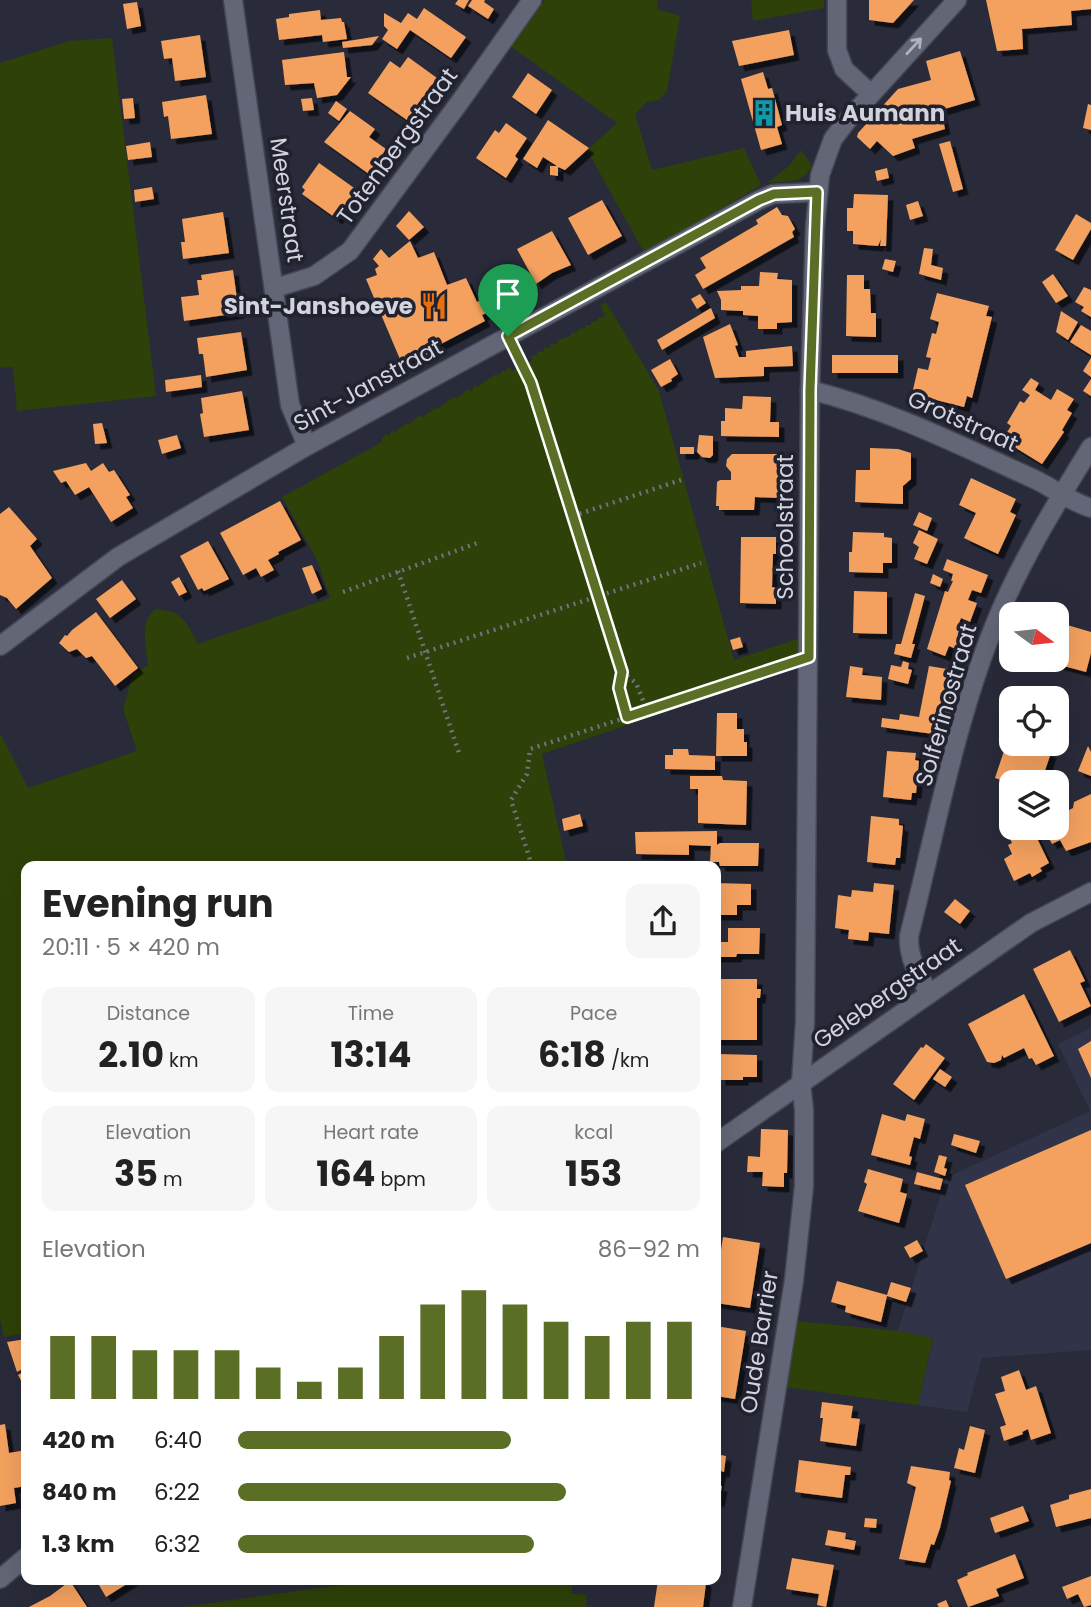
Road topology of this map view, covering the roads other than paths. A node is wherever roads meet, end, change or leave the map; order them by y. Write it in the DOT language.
graph roads {
  1 [pos="233,0"];
  2 [pos="532,0"];
  3 [pos="837,0"];
  4 [pos="957,0"];
  5 [pos="870,93"];
  6 [pos="817,192"];
  7 [pos="275,288"];
  8 [pos="810,390"];
  9 [pos="307,446"];
  10 [pos="1091,447"];
  11 [pos="1062,495"];
  12 [pos="1091,508"];
  13 [pos="0,646"];
  14 [pos="1091,892"];
  15 [pos="929,993"];
  16 [pos="801,1083"];
  17 [pos="721,1139"];
  18 [pos="21,1561"];
  19 [pos="0,1579"];
  20 [pos="742,1607"];
  1 -- 7 [label="street, Meerstraat"];
  2 -- 7 [label="street, Totenbergstraat"];
  3 -- 5 [label="street"];
  5 -- 4 [label="street, one-way"];
  5 -- 6 [label="street, Schoolstraat"];
  6 -- 8 [label="street, Schoolstraat"];
  6 -- 9 [label="street, Sint-Janstraat"];
  7 -- 9 [label="street, Meerstraat"];
  8 -- 11 [label="street, Grotstraat"];
  8 -- 16 [label="street, Schoolstraat"];
  9 -- 13 [label="street, Sint-Janstraat"];
  10 -- 11 [label="street, Solferinostraat"];
  11 -- 12 [label="street, Grotstraat"];
  11 -- 15 [label="street, Solferinostraat"];
  14 -- 15 [label="street, Gelebergstraat"];
  15 -- 16 [label="street, Gelebergstraat"];
  16 -- 17 [label="street, Gelebergstraat"];
  16 -- 20 [label="street, Oude Barrier"];
  18 -- 19 [label="street"];
}
